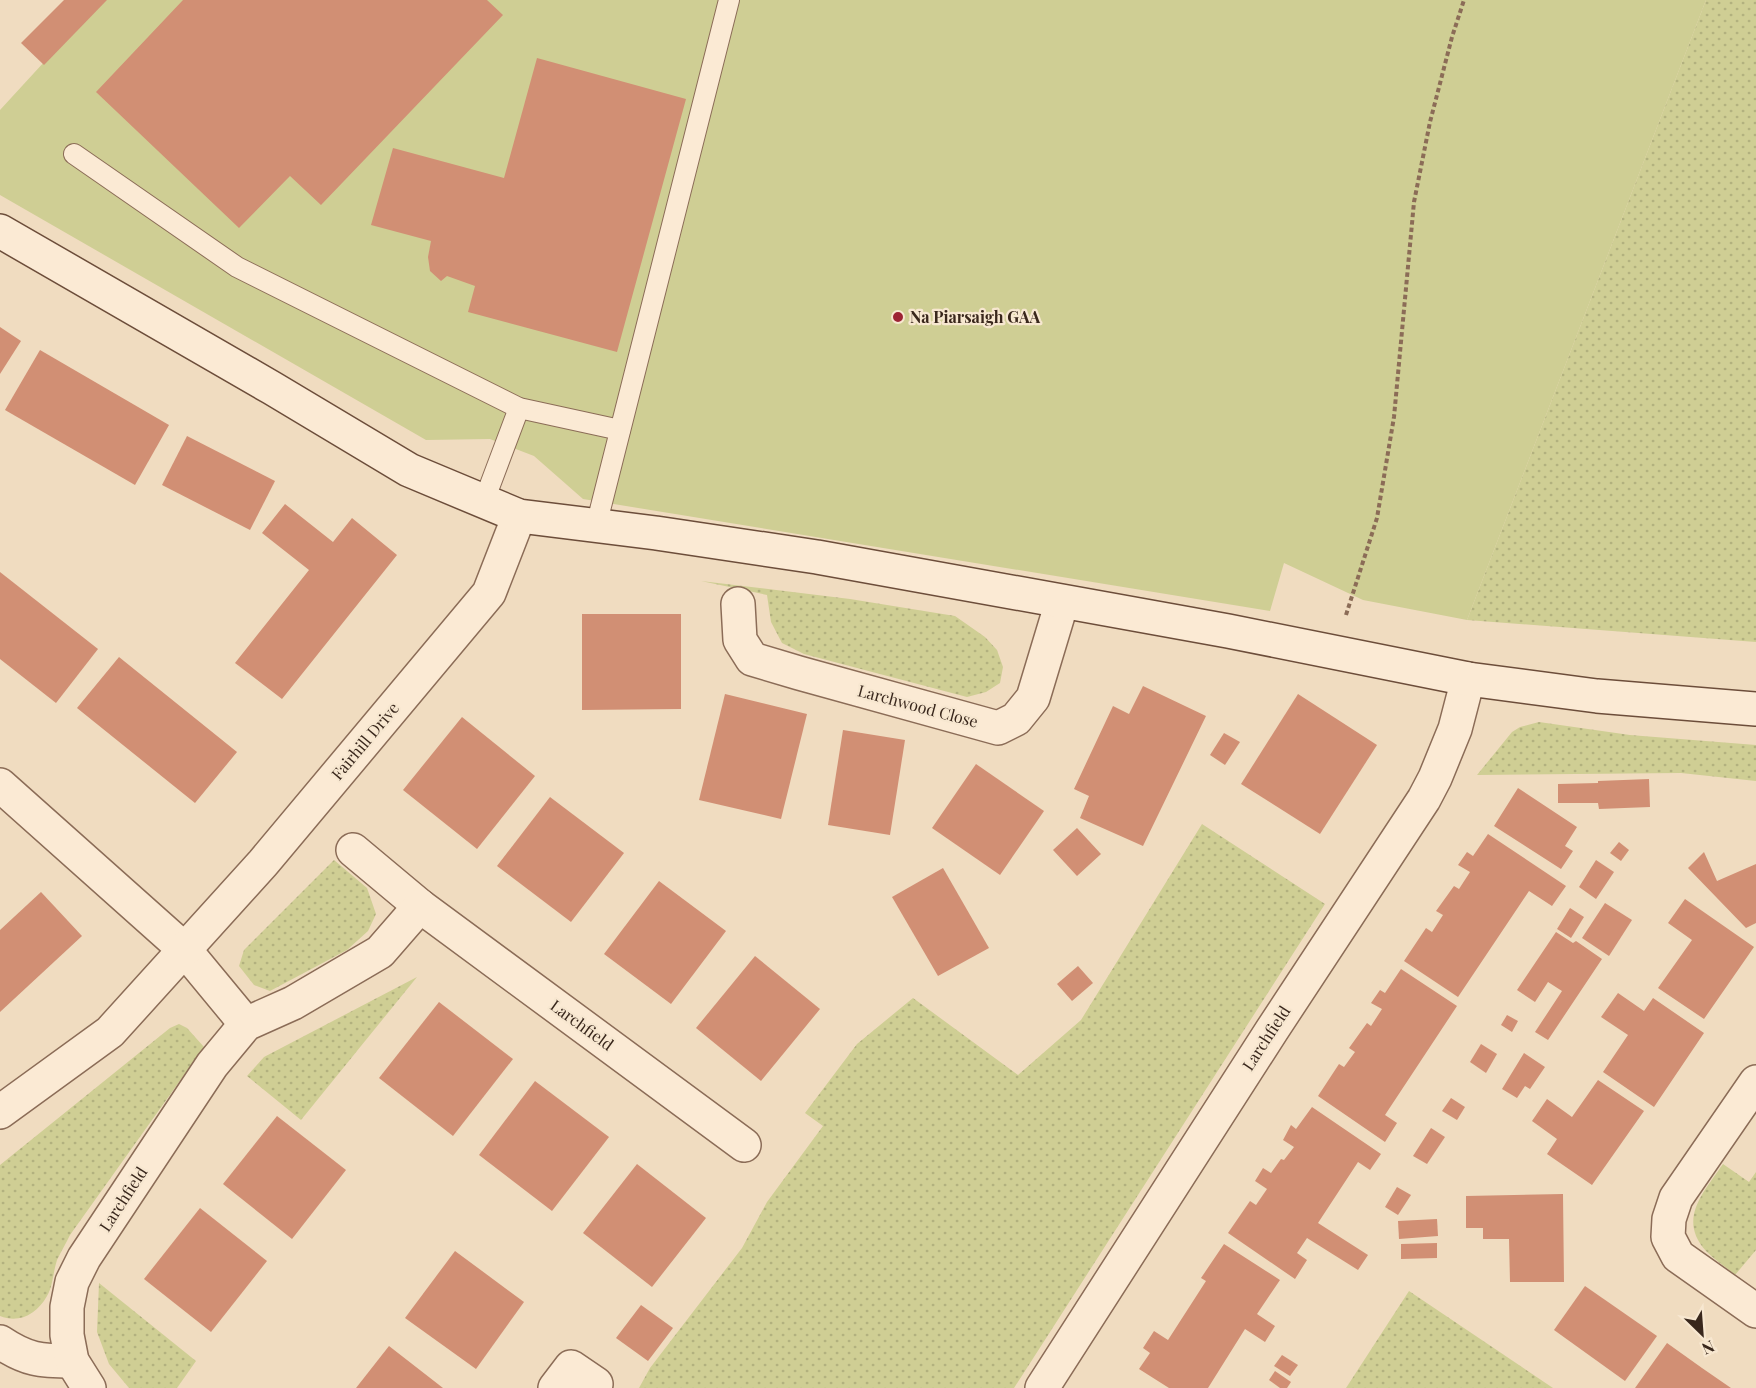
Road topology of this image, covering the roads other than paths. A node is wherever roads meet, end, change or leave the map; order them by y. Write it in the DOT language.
graph roads {
  1 [pos="729,0"];
  2 [pos="74,154"];
  3 [pos="0,231"];
  4 [pos="519,408"];
  5 [pos="620,430"];
  6 [pos="484,501"];
  7 [pos="519,516"];
  8 [pos="596,526"];
  9 [pos="1062,602"];
  10 [pos="738,604"];
  11 [pos="1468,678"];
  12 [pos="1756,709"];
  13 [pos="0,785"];
  14 [pos="353,850"];
  15 [pos="420,906"];
  16 [pos="184,949"];
  17 [pos="246,1024"];
  18 [pos="1756,1082"];
  19 [pos="0,1112"];
  20 [pos="744,1145"];
  21 [pos="1756,1311"];
  22 [pos="0,1342"];
  23 [pos="81,1375"];
  24 [pos="596,1384"];
  25 [pos="555,1388"];
  26 [pos="1042,1388"];
  1 -- 5 [label="lane"];
  2 -- 4 [label="lane"];
  3 -- 6 [label="street"];
  4 -- 5 [label="lane"];
  4 -- 6 [label="lane"];
  5 -- 8 [label="lane"];
  6 -- 7 [label="street"];
  7 -- 8 [label="street"];
  7 -- 16 [label="street, Fairhill Drive"];
  8 -- 9 [label="street"];
  9 -- 10 [label="street, Larchwood Close"];
  9 -- 11 [label="street"];
  11 -- 12 [label="street"];
  11 -- 26 [label="street, Larchfield"];
  13 -- 16 [label="street"];
  14 -- 15 [label="street, Larchfield"];
  15 -- 17 [label="street, Larchfield"];
  15 -- 20 [label="street, Larchfield"];
  16 -- 17 [label="street"];
  16 -- 19 [label="street, Fairhill Drive"];
  17 -- 23 [label="street, Larchfield"];
  18 -- 21 [label="street"];
  22 -- 23 [label="street, Larchfield"];
  24 -- 25 [label="street"];
}
